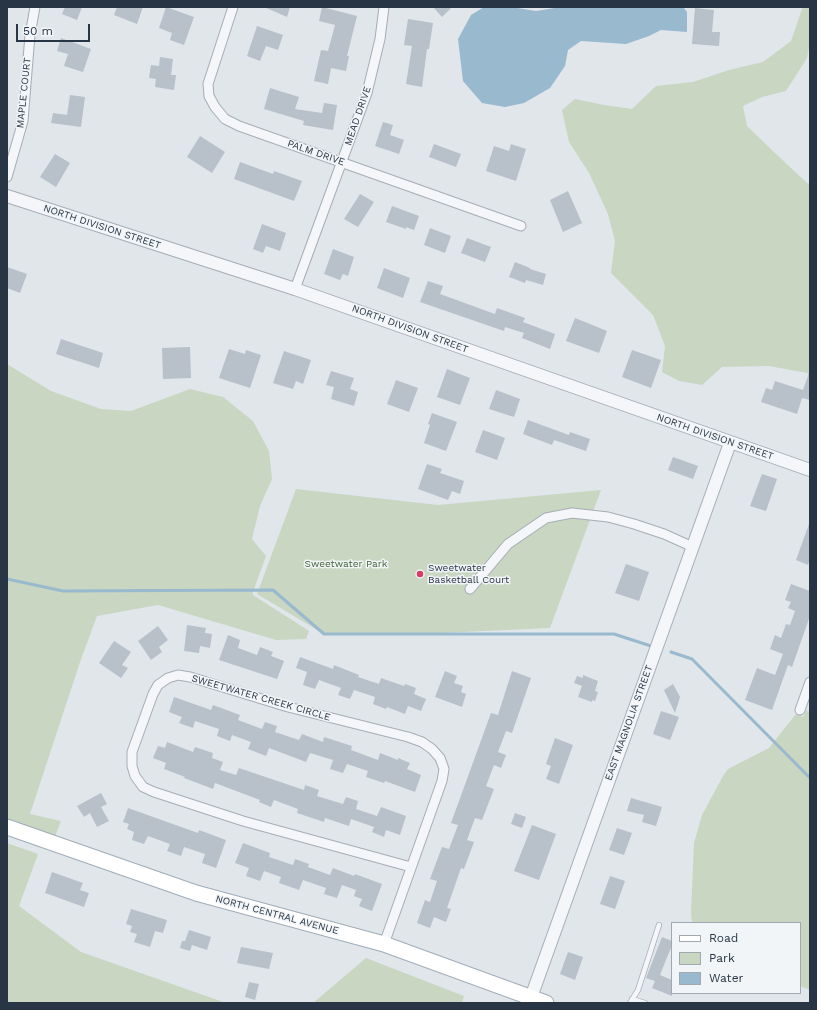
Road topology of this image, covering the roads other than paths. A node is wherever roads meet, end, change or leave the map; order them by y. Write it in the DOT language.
graph roads {
  1 [pos="35,7"];
  2 [pos="233,7"];
  3 [pos="384,7"];
  4 [pos="342,162"];
  5 [pos="7,177"];
  6 [pos="7,196"];
  7 [pos="521,226"];
  8 [pos="295,289"];
  9 [pos="730,443"];
  10 [pos="810,470"];
  11 [pos="692,547"];
  12 [pos="470,589"];
  13 [pos="810,682"];
  14 [pos="800,710"];
  15 [pos="7,828"];
  16 [pos="412,867"];
  17 [pos="659,925"];
  18 [pos="384,944"];
  19 [pos="530,1000"];
  20 [pos="631,1001"];
  21 [pos="546,1003"];
  22 [pos="645,1003"];
  1 -- 5 [label="street, MAPLE COURT"];
  2 -- 4 [label="street, PALM DRIVE"];
  3 -- 4 [label="street, MEAD DRIVE"];
  4 -- 7 [label="street, PALM DRIVE"];
  4 -- 8 [label="street, MEAD DRIVE"];
  6 -- 8 [label="street, NORTH DIVISION STREET"];
  8 -- 9 [label="street, NORTH DIVISION STREET"];
  9 -- 10 [label="street, NORTH DIVISION STREET"];
  9 -- 11 [label="street, EAST MAGNOLIA STREET"];
  11 -- 12 [label="street"];
  11 -- 19 [label="street, EAST MAGNOLIA STREET"];
  13 -- 14 [label="street"];
  15 -- 18 [label="main road, NORTH CENTRAL AVENUE"];
  16 -- 16 [label="street, SWEETWATER CREEK CIRCLE"];
  16 -- 18 [label="street, SWEETWATER CREEK CIRCLE"];
  17 -- 20 [label="lane"];
  18 -- 19 [label="main road, NORTH CENTRAL AVENUE"];
  19 -- 21 [label="main road, NORTH CENTRAL AVENUE"];
  20 -- 22 [label="lane"];
}
